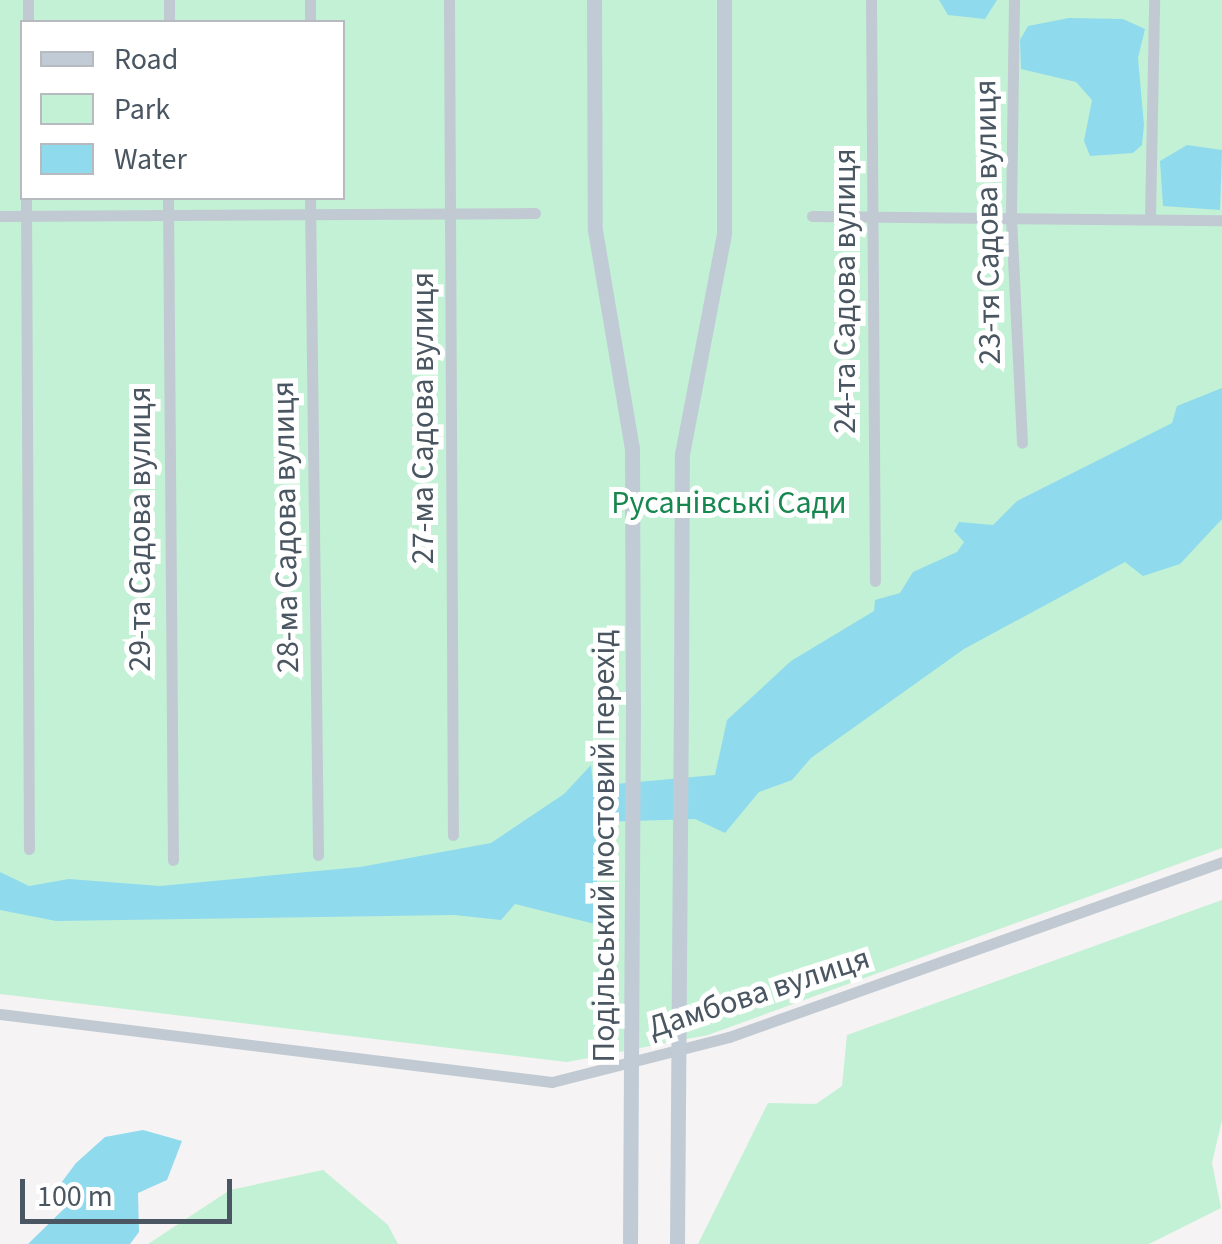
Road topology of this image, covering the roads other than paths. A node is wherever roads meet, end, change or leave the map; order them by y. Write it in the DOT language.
graph roads {
  1 [pos="450,0"];
  2 [pos="594,0"];
  3 [pos="724,0"];
  4 [pos="871,0"];
  5 [pos="1014,0"];
  6 [pos="1154,0"];
  7 [pos="26,200"];
  8 [pos="168,200"];
  9 [pos="310,204"];
  10 [pos="450,213"];
  11 [pos="535,213"];
  12 [pos="872,214"];
  13 [pos="26,215"];
  14 [pos="0,216"];
  15 [pos="168,216"];
  16 [pos="812,216"];
  17 [pos="1010,218"];
  18 [pos="1150,218"];
  19 [pos="1222,220"];
  20 [pos="1022,443"];
  21 [pos="875,580"];
  22 [pos="453,835"];
  23 [pos="29,849"];
  24 [pos="318,855"];
  25 [pos="172,860"];
  26 [pos="1222,862"];
  27 [pos="0,1014"];
  28 [pos="630,1244"];
  29 [pos="677,1244"];
  1 -- 10 [label="street, 27-ма Садова вулиця"];
  2 -- 28 [label="main road, Подільський мостовий перехід, bridge"];
  3 -- 29 [label="main road, bridge"];
  4 -- 12 [label="street, 24-та Садова вулиця"];
  5 -- 17 [label="street, 23-тя Садова вулиця"];
  6 -- 18 [label="street"];
  7 -- 13 [label="street"];
  8 -- 15 [label="street, 29-та Садова вулиця"];
  9 -- 10 [label="street"];
  9 -- 15 [label="street"];
  9 -- 24 [label="street, 28-ма Садова вулиця"];
  10 -- 11 [label="street"];
  10 -- 22 [label="street, 27-ма Садова вулиця"];
  12 -- 16 [label="street"];
  12 -- 17 [label="street"];
  12 -- 21 [label="street, 24-та Садова вулиця"];
  13 -- 14 [label="street"];
  13 -- 15 [label="street"];
  13 -- 23 [label="street"];
  15 -- 25 [label="street, 29-та Садова вулиця"];
  17 -- 18 [label="street"];
  17 -- 20 [label="street, 23-тя Садова вулиця"];
  18 -- 19 [label="street"];
  26 -- 27 [label="street, Дамбова вулиця"];
}
